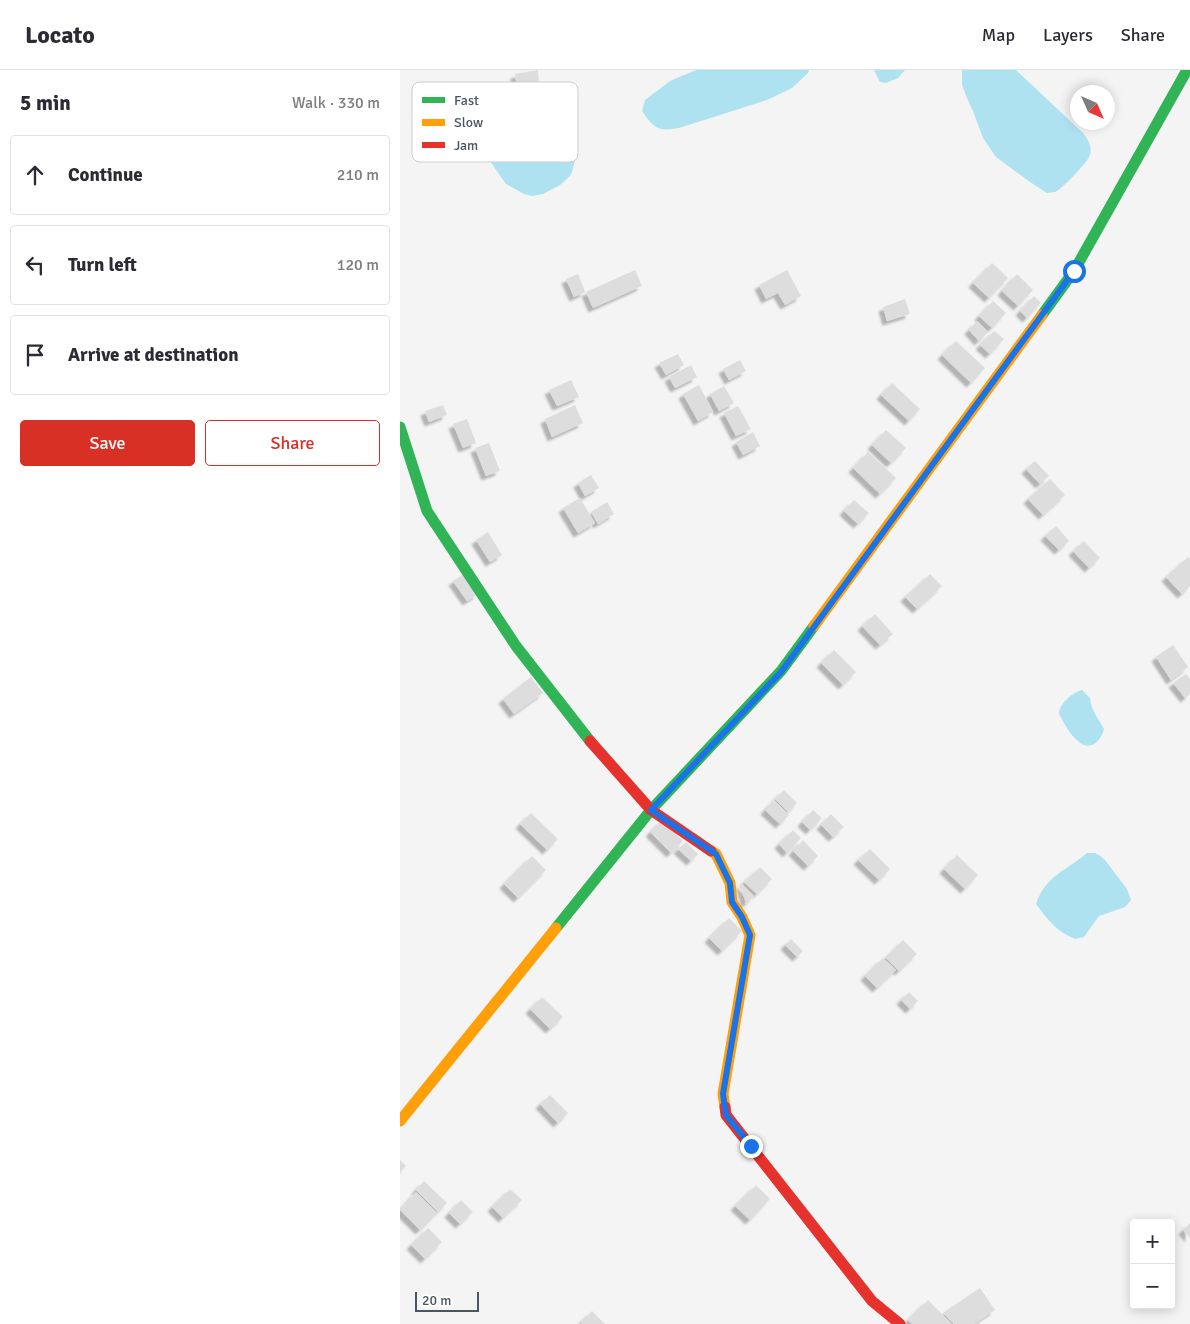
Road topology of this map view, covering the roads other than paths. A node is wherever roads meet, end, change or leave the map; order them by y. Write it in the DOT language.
graph roads {
  1 [pos="1188,70"];
  2 [pos="400,427"];
  3 [pos="651,810"];
  4 [pos="400,1121"];
  5 [pos="900,1324"];
  1 -- 3 [label="street"];
  2 -- 3 [label="street"];
  3 -- 4 [label="street"];
  3 -- 5 [label="street"];
}
